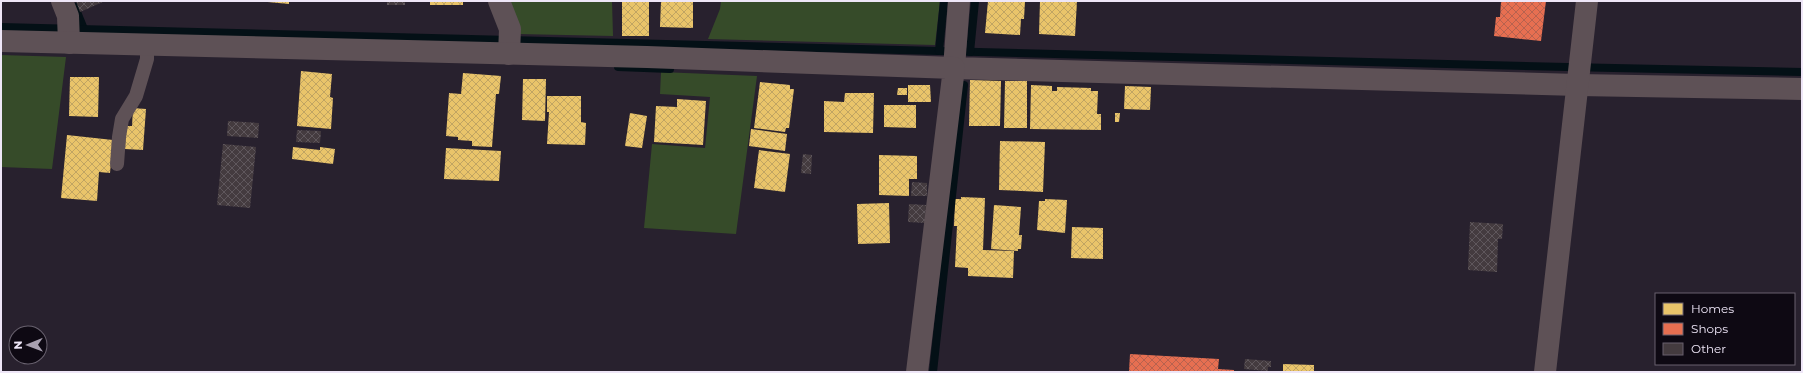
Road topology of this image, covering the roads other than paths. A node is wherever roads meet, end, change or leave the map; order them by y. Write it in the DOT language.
graph roads {
  1 [pos="499,1"];
  2 [pos="959,1"];
  3 [pos="1587,1"];
  4 [pos="67,25"];
  5 [pos="1,41"];
  6 [pos="509,46"];
  7 [pos="147,51"];
  8 [pos="955,58"];
  9 [pos="1580,73"];
  10 [pos="1802,89"];
  11 [pos="117,164"];
  12 [pos="917,372"];
  13 [pos="1545,372"];
  1 -- 6 [label="street"];
  2 -- 8 [label="street"];
  3 -- 9 [label="street"];
  4 -- 5 [label="street"];
  4 -- 7 [label="street"];
  6 -- 7 [label="street"];
  6 -- 8 [label="street"];
  7 -- 11 [label="lane"];
  8 -- 9 [label="street"];
  8 -- 12 [label="street"];
  9 -- 10 [label="street"];
  9 -- 13 [label="street"];
}
